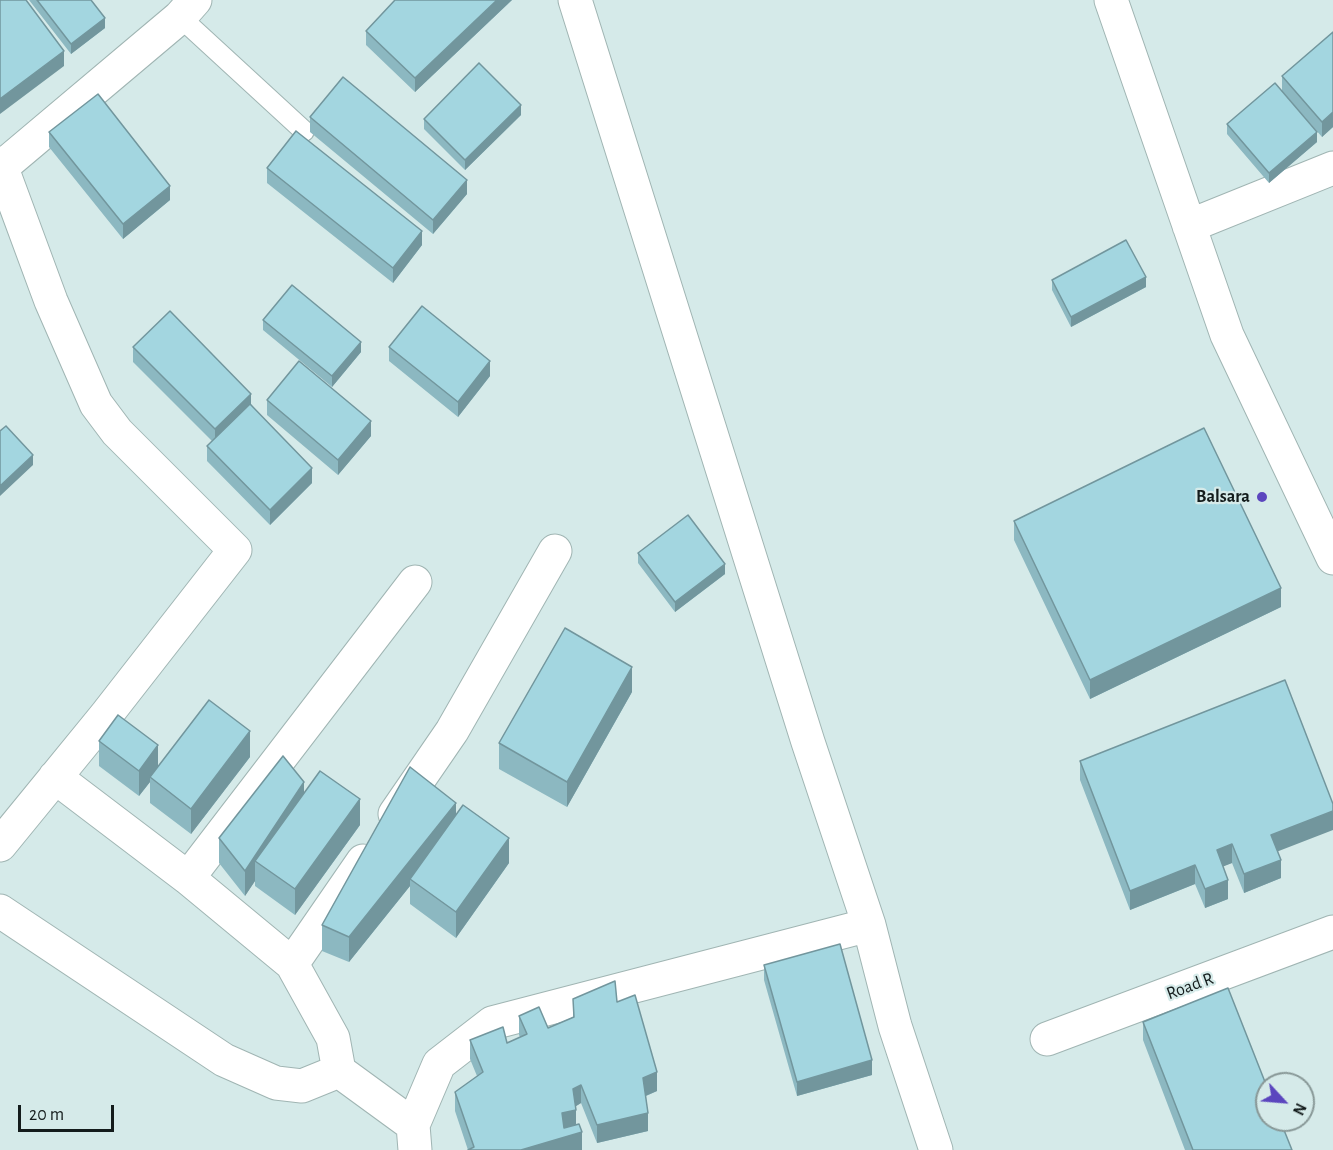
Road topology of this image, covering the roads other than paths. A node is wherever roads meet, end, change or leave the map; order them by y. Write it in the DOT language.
graph roads {
  1 [pos="575,0"];
  2 [pos="1111,0"];
  3 [pos="187,9"];
  4 [pos="304,131"];
  5 [pos="1,165"];
  6 [pos="1333,168"];
  7 [pos="1189,226"];
  8 [pos="555,551"];
  9 [pos="1333,558"];
  10 [pos="415,582"];
  11 [pos="55,777"];
  12 [pos="0,845"];
  13 [pos="188,878"];
  14 [pos="0,911"];
  15 [pos="869,926"];
  16 [pos="1333,932"];
  17 [pos="292,964"];
  18 [pos="1047,1039"];
  19 [pos="339,1071"];
  20 [pos="414,1137"];
  21 [pos="936,1150"];
  1 -- 15 [label="street"];
  2 -- 7 [label="street"];
  3 -- 4 [label="lane"];
  3 -- 5 [label="street"];
  5 -- 11 [label="street"];
  6 -- 7 [label="street"];
  7 -- 9 [label="street"];
  8 -- 17 [label="street"];
  10 -- 13 [label="street"];
  11 -- 12 [label="street"];
  11 -- 13 [label="street"];
  13 -- 17 [label="street"];
  14 -- 19 [label="street"];
  15 -- 20 [label="street"];
  15 -- 21 [label="street"];
  16 -- 18 [label="street, Road R"];
  17 -- 19 [label="street"];
  19 -- 20 [label="street"];
}
